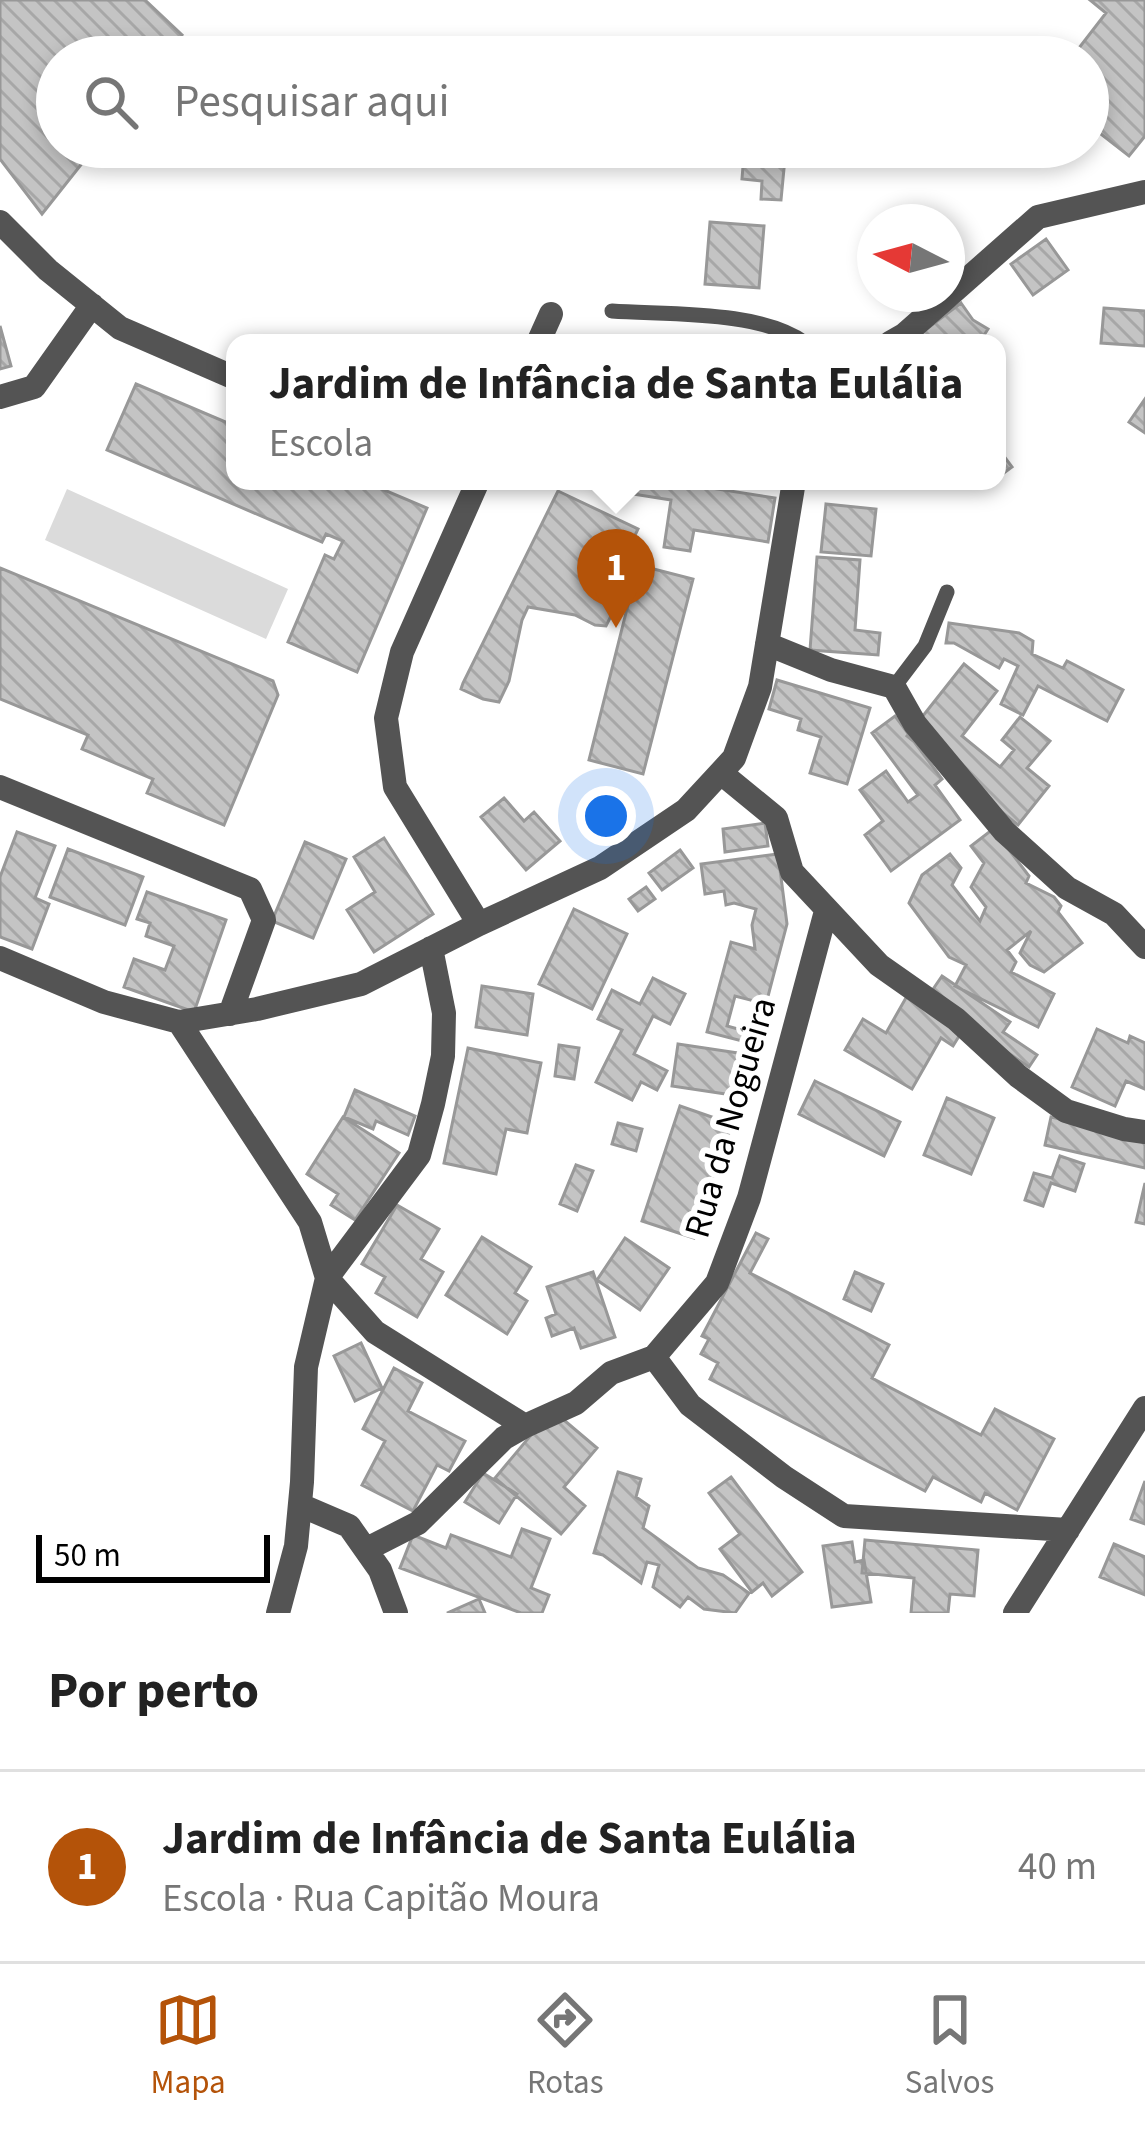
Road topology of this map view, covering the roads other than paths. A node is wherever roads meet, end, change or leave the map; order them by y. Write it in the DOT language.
graph roads {
  1 [pos="1145,193"];
  2 [pos="0,222"];
  3 [pos="92,305"];
  4 [pos="612,311"];
  5 [pos="551,314"];
  6 [pos="542,334"];
  7 [pos="792,334"];
  8 [pos="904,334"];
  9 [pos="226,374"];
  10 [pos="0,397"];
  11 [pos="472,490"];
  12 [pos="793,490"];
  13 [pos="947,592"];
  14 [pos="767,644"];
  15 [pos="894,687"];
  16 [pos="721,772"];
  17 [pos="0,787"];
  18 [pos="826,911"];
  19 [pos="479,924"];
  20 [pos="1145,947"];
  21 [pos="431,948"];
  22 [pos="0,958"];
  23 [pos="230,1014"];
  24 [pos="178,1022"];
  25 [pos="1145,1132"];
  26 [pos="327,1278"];
  27 [pos="654,1357"];
  28 [pos="1145,1408"];
  29 [pos="525,1426"];
  30 [pos="300,1505"];
  31 [pos="1068,1530"];
  32 [pos="367,1549"];
  33 [pos="278,1613"];
  34 [pos="396,1613"];
  35 [pos="1015,1613"];
  1 -- 8 [label="street"];
  2 -- 3 [label="street"];
  3 -- 9 [label="street"];
  3 -- 10 [label="street"];
  4 -- 7 [label="lane"];
  5 -- 6 [label="street"];
  11 -- 19 [label="street"];
  12 -- 14 [label="street"];
  13 -- 15 [label="lane"];
  14 -- 15 [label="street"];
  14 -- 16 [label="street"];
  15 -- 20 [label="street"];
  16 -- 18 [label="street"];
  16 -- 19 [label="street"];
  17 -- 23 [label="street"];
  18 -- 25 [label="street"];
  18 -- 27 [label="street, Rua da Nogueira"];
  19 -- 21 [label="street"];
  21 -- 23 [label="street"];
  21 -- 26 [label="street"];
  22 -- 24 [label="street"];
  23 -- 24 [label="street"];
  24 -- 26 [label="street"];
  26 -- 29 [label="street"];
  26 -- 30 [label="street"];
  27 -- 29 [label="street, Rua da Nogueira"];
  27 -- 31 [label="street"];
  28 -- 31 [label="street"];
  29 -- 32 [label="street, Rua da Nogueira"];
  30 -- 32 [label="street"];
  30 -- 33 [label="street"];
  31 -- 35 [label="street"];
  32 -- 34 [label="street"];
}
